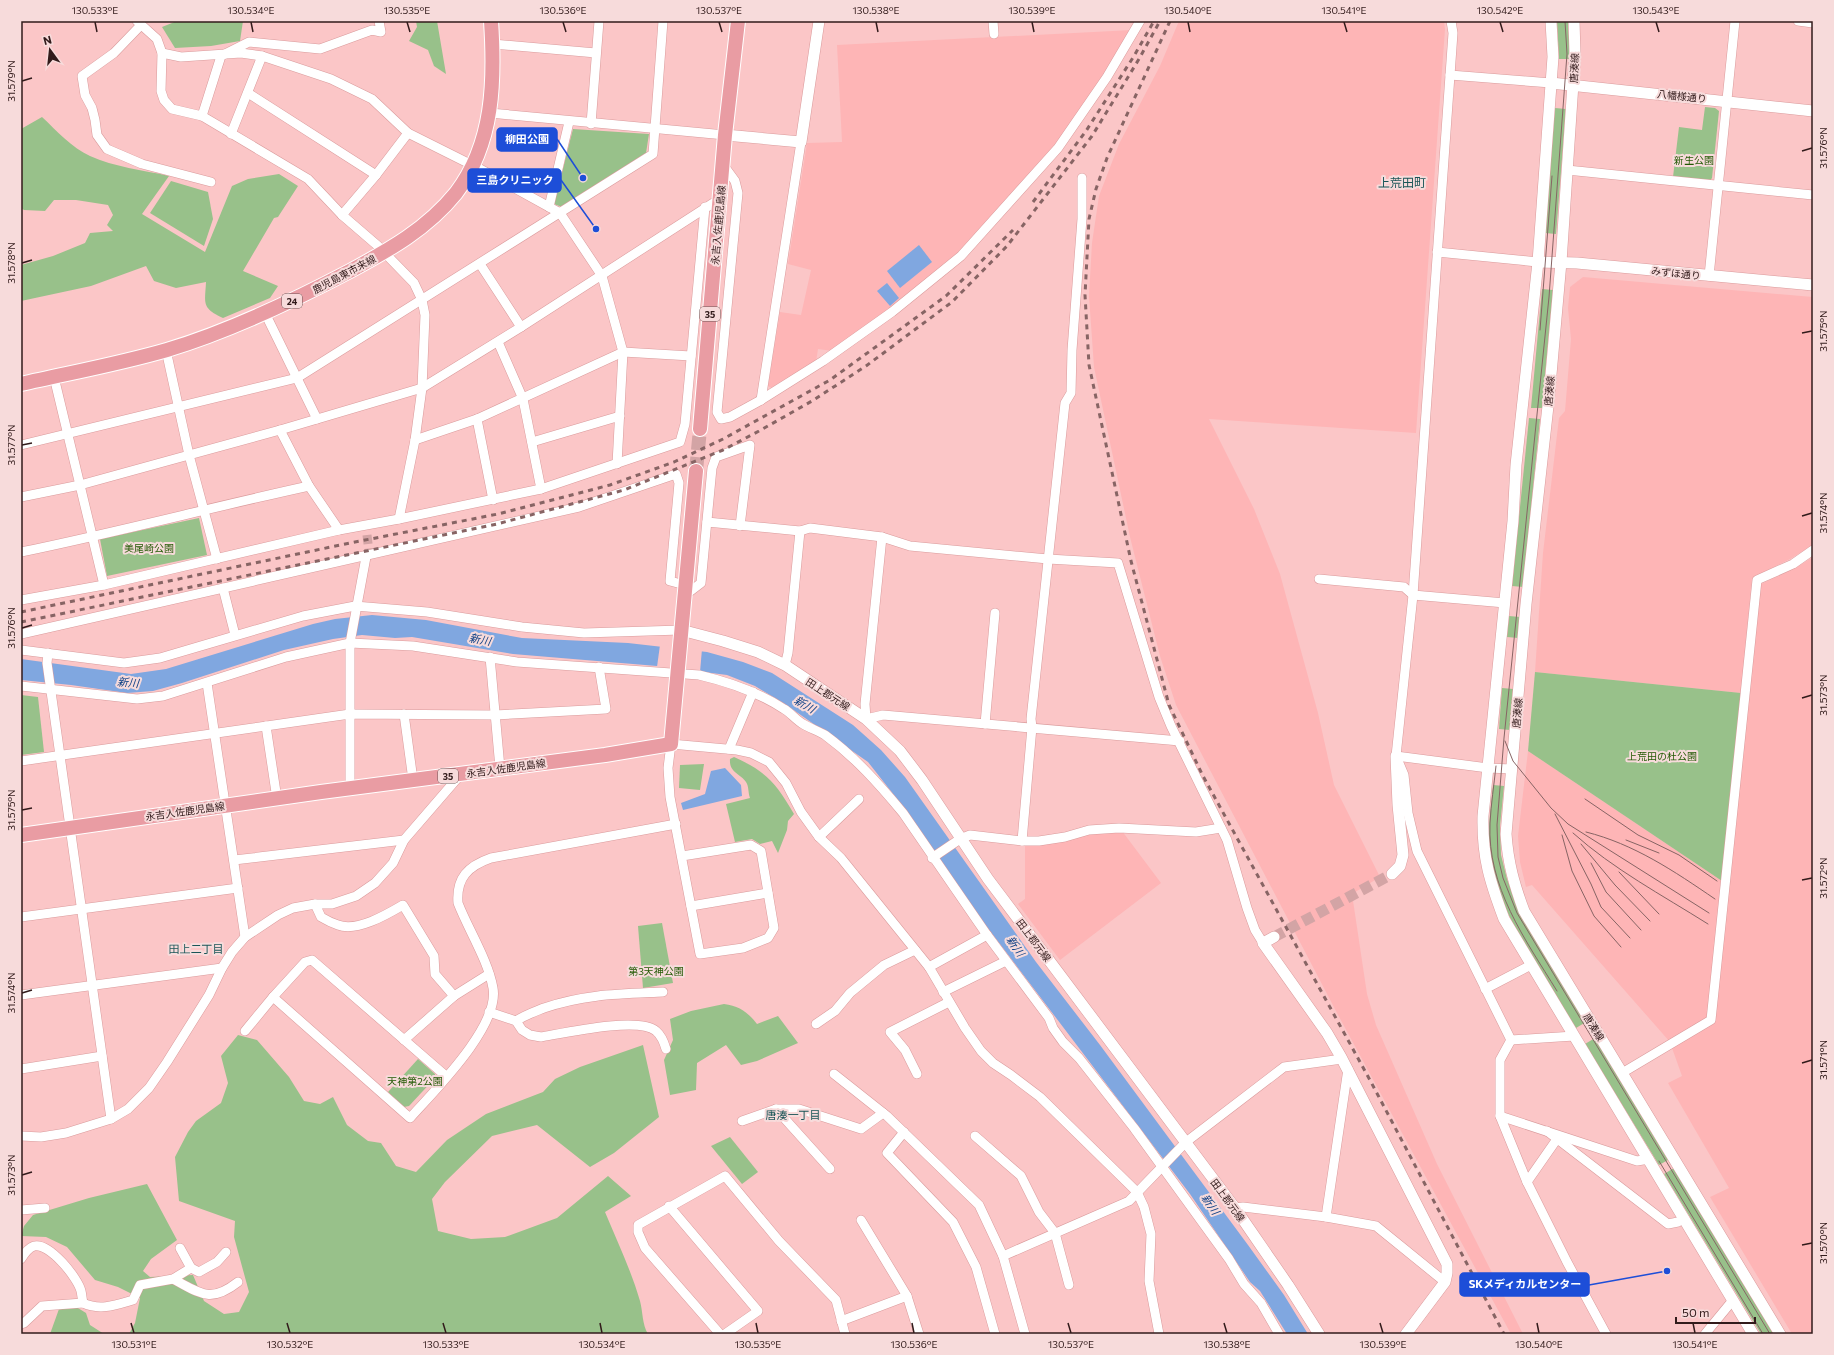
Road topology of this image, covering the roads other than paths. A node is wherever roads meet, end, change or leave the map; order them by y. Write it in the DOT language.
graph roads {
  1 [pos="379,21"];
  2 [pos="491,21"];
  3 [pos="599,21"];
  4 [pos="663,21"];
  5 [pos="738,21"];
  6 [pos="819,21"];
  7 [pos="993,21"];
  8 [pos="1140,21"];
  9 [pos="1451,21"];
  10 [pos="1551,21"];
  11 [pos="1574,21"];
  12 [pos="1735,21"];
  13 [pos="1798,21"];
  14 [pos="1813,22"];
  15 [pos="139,23"];
  16 [pos="994,34"];
  17 [pos="493,44"];
  18 [pos="596,52"];
  19 [pos="162,53"];
  20 [pos="221,56"];
  21 [pos="262,56"];
  22 [pos="1450,75"];
  23 [pos="1551,83"];
  24 [pos="1573,84"];
  25 [pos="248,93"];
  26 [pos="1726,101"];
  27 [pos="1813,110"];
  28 [pos="490,113"];
  29 [pos="202,116"];
  30 [pos="569,122"];
  31 [pos="591,124"];
  32 [pos="656,130"];
  33 [pos="408,133"];
  34 [pos="232,134"];
  35 [pos="726,135"];
  36 [pos="801,142"];
  37 [pos="472,165"];
  38 [pos="724,166"];
  39 [pos="1567,170"];
  40 [pos="376,175"];
  41 [pos="1082,178"];
  42 [pos="211,182"];
  43 [pos="1718,185"];
  44 [pos="1813,195"];
  45 [pos="721,198"];
  46 [pos="548,207"];
  47 [pos="705,207"];
  48 [pos="560,213"];
  49 [pos="342,215"];
  50 [pos="1437,252"];
  51 [pos="384,253"];
  52 [pos="1538,262"];
  53 [pos="1561,262"];
  54 [pos="480,264"];
  55 [pos="602,276"];
  56 [pos="1709,276"];
  57 [pos="1813,285"];
  58 [pos="422,300"];
  59 [pos="265,313"];
  60 [pos="521,328"];
  61 [pos="498,342"];
  62 [pos="166,350"];
  63 [pos="623,352"];
  64 [pos="691,356"];
  65 [pos="54,377"];
  66 [pos="297,378"];
  67 [pos="21,384"];
  68 [pos="422,388"];
  69 [pos="522,399"];
  70 [pos="761,400"];
  71 [pos="178,407"];
  72 [pos="620,416"];
  73 [pos="317,419"];
  74 [pos="476,420"];
  75 [pos="700,429"];
  76 [pos="280,430"];
  77 [pos="67,435"];
  78 [pos="415,440"];
  79 [pos="532,442"];
  80 [pos="21,445"];
  81 [pos="189,455"];
  82 [pos="617,464"];
  83 [pos="696,471"];
  84 [pos="80,485"];
  85 [pos="310,486"];
  86 [pos="541,489"];
  87 [pos="21,497"];
  88 [pos="493,500"];
  89 [pos="203,509"];
  90 [pos="400,520"];
  91 [pos="707,522"];
  92 [pos="740,526"];
  93 [pos="339,530"];
  94 [pos="800,531"];
  95 [pos="93,537"];
  96 [pos="882,537"];
  97 [pos="1813,550"];
  98 [pos="21,552"];
  99 [pos="367,554"];
  100 [pos="217,559"];
  101 [pos="1048,559"];
  102 [pos="1319,579"];
  103 [pos="104,585"];
  104 [pos="223,588"];
  105 [pos="685,590"];
  106 [pos="1413,595"];
  107 [pos="21,600"];
  108 [pos="1505,603"];
  109 [pos="355,606"];
  110 [pos="995,613"];
  111 [pos="681,630"];
  112 [pos="21,634"];
  113 [pos="235,635"];
  114 [pos="350,643"];
  115 [pos="21,650"];
  116 [pos="48,653"];
  117 [pos="490,657"];
  118 [pos="784,665"];
  119 [pos="599,667"];
  120 [pos="677,674"];
  121 [pos="207,683"];
  122 [pos="21,686"];
  123 [pos="51,688"];
  124 [pos="753,692"];
  125 [pos="350,714"];
  126 [pos="404,714"];
  127 [pos="494,715"];
  128 [pos="866,719"];
  129 [pos="985,724"];
  130 [pos="266,726"];
  131 [pos="1032,727"];
  132 [pos="215,732"];
  133 [pos="1180,742"];
  134 [pos="671,744"];
  135 [pos="729,749"];
  136 [pos="60,755"];
  137 [pos="1396,756"];
  138 [pos="21,761"];
  139 [pos="500,768"];
  140 [pos="1488,768"];
  141 [pos="1512,769"];
  142 [pos="461,774"];
  143 [pos="413,780"];
  144 [pos="350,788"];
  145 [pos="276,798"];
  146 [pos="859,799"];
  147 [pos="226,806"];
  148 [pos="676,824"];
  149 [pos="70,828"];
  150 [pos="1221,828"];
  151 [pos="21,835"];
  152 [pos="819,838"];
  153 [pos="960,839"];
  154 [pos="404,840"];
  155 [pos="1022,841"];
  156 [pos="682,856"];
  157 [pos="932,858"];
  158 [pos="234,860"];
  159 [pos="1392,874"];
  160 [pos="238,888"];
  161 [pos="768,893"];
  162 [pos="315,904"];
  163 [pos="691,906"];
  164 [pos="82,908"];
  165 [pos="21,917"];
  166 [pos="987,935"];
  167 [pos="245,937"];
  168 [pos="1274,937"];
  169 [pos="1263,943"];
  170 [pos="915,950"];
  171 [pos="1006,960"];
  172 [pos="1531,965"];
  173 [pos="929,967"];
  174 [pos="222,968"];
  175 [pos="489,974"];
  176 [pos="92,985"];
  177 [pos="1485,989"];
  178 [pos="663,992"];
  179 [pos="943,992"];
  180 [pos="21,995"];
  181 [pos="454,996"];
  182 [pos="273,997"];
  183 [pos="949,1002"];
  184 [pos="489,1012"];
  185 [pos="516,1021"];
  186 [pos="816,1024"];
  187 [pos="245,1031"];
  188 [pos="1574,1036"];
  189 [pos="404,1040"];
  190 [pos="1511,1040"];
  191 [pos="666,1049"];
  192 [pos="102,1056"];
  193 [pos="1345,1064"];
  194 [pos="21,1069"];
  195 [pos="834,1074"];
  196 [pos="917,1074"];
  197 [pos="1622,1074"];
  198 [pos="447,1077"];
  199 [pos="776,1110"];
  200 [pos="883,1113"];
  201 [pos="1500,1116"];
  202 [pos="111,1119"];
  203 [pos="742,1121"];
  204 [pos="1547,1131"];
  205 [pos="904,1132"];
  206 [pos="21,1136"];
  207 [pos="975,1136"];
  208 [pos="1557,1139"];
  209 [pos="1184,1144"];
  210 [pos="1649,1159"];
  211 [pos="1162,1167"];
  212 [pos="830,1169"];
  213 [pos="1527,1182"];
  214 [pos="1137,1192"];
  215 [pos="669,1206"];
  216 [pos="45,1208"];
  217 [pos="1235,1208"];
  218 [pos="21,1210"];
  219 [pos="1326,1217"];
  220 [pos="1684,1218"];
  221 [pos="861,1220"];
  222 [pos="1054,1232"];
  223 [pos="180,1248"];
  224 [pos="226,1252"];
  225 [pos="1003,1256"];
  226 [pos="21,1259"];
  227 [pos="191,1268"];
  228 [pos="173,1279"];
  229 [pos="238,1282"];
  230 [pos="1445,1282"];
  231 [pos="1069,1285"];
  232 [pos="907,1296"];
  233 [pos="1733,1300"];
  234 [pos="82,1303"];
  235 [pos="841,1321"];
  236 [pos="21,1324"];
  237 [pos="720,1334"];
  238 [pos="725,1334"];
  239 [pos="845,1334"];
  240 [pos="919,1334"];
  241 [pos="995,1334"];
  242 [pos="1025,1334"];
  243 [pos="1159,1334"];
  244 [pos="1279,1334"];
  245 [pos="1319,1334"];
  246 [pos="1406,1334"];
  247 [pos="1606,1334"];
  248 [pos="1705,1334"];
  249 [pos="1753,1334"];
  250 [pos="1780,1334"];
  1 -- 20 [label="street"];
  2 -- 17 [label="main road, 鹿児島東市来線 / 24"];
  3 -- 18 [label="street"];
  4 -- 32 [label="street"];
  5 -- 35 [label="main road, 永吉入佐鹿児島線 / 35"];
  6 -- 36 [label="street"];
  7 -- 16 [label="street"];
  8 -- 70 [label="street"];
  9 -- 22 [label="street"];
  10 -- 23 [label="street"];
  11 -- 24 [label="street, 唐湊線"];
  12 -- 26 [label="street"];
  13 -- 14 [label="street"];
  15 -- 19 [label="street"];
  15 -- 42 [label="street"];
  17 -- 18 [label="street"];
  17 -- 28 [label="main road, 鹿児島東市来線 / 24"];
  18 -- 31 [label="street"];
  19 -- 20 [label="street"];
  19 -- 29 [label="street"];
  20 -- 21 [label="street"];
  20 -- 29 [label="street"];
  21 -- 25 [label="street"];
  21 -- 33 [label="street"];
  22 -- 23 [label="street"];
  22 -- 50 [label="street"];
  23 -- 24 [label="street, 八幡様通り"];
  23 -- 52 [label="street"];
  24 -- 26 [label="street, 八幡様通り"];
  24 -- 39 [label="street, 唐湊線"];
  25 -- 34 [label="street"];
  25 -- 40 [label="street"];
  26 -- 27 [label="street, 八幡様通り"];
  26 -- 43 [label="street"];
  28 -- 30 [label="street"];
  28 -- 37 [label="main road, 鹿児島東市来線 / 24"];
  29 -- 34 [label="street"];
  30 -- 31 [label="street"];
  30 -- 46 [label="street"];
  31 -- 32 [label="street"];
  32 -- 35 [label="street"];
  32 -- 48 [label="street"];
  33 -- 37 [label="street"];
  33 -- 40 [label="street"];
  34 -- 49 [label="street"];
  35 -- 36 [label="street"];
  35 -- 38 [label="main road, 永吉入佐鹿児島線 / 35"];
  36 -- 70 [label="street"];
  37 -- 46 [label="street"];
  37 -- 51 [label="main road, 鹿児島東市来線 / 24"];
  38 -- 45 [label="main road, 永吉入佐鹿児島線 / 35"];
  38 -- 70 [label="street"];
  39 -- 43 [label="street"];
  39 -- 53 [label="street, 唐湊線"];
  40 -- 49 [label="street"];
  41 -- 101 [label="street"];
  43 -- 44 [label="street"];
  43 -- 56 [label="street"];
  45 -- 47 [label="street"];
  45 -- 75 [label="main road, 永吉入佐鹿児島線 / 35"];
  46 -- 48 [label="street"];
  47 -- 55 [label="street"];
  47 -- 64 [label="street"];
  48 -- 54 [label="street"];
  48 -- 55 [label="street"];
  49 -- 51 [label="street"];
  50 -- 52 [label="street"];
  50 -- 106 [label="street"];
  51 -- 58 [label="street"];
  51 -- 59 [label="main road, 鹿児島東市来線 / 24"];
  52 -- 53 [label="street, みずほ通り"];
  52 -- 108 [label="street"];
  53 -- 56 [label="street, みずほ通り"];
  53 -- 141 [label="street, 唐湊線"];
  54 -- 58 [label="street"];
  54 -- 60 [label="street"];
  55 -- 60 [label="street"];
  55 -- 63 [label="street"];
  56 -- 57 [label="street, みずほ通り"];
  58 -- 66 [label="street"];
  58 -- 68 [label="street"];
  59 -- 62 [label="main road, 鹿児島東市来線 / 24"];
  59 -- 66 [label="street"];
  60 -- 61 [label="street"];
  61 -- 68 [label="street"];
  61 -- 69 [label="street"];
  62 -- 65 [label="main road, 鹿児島東市来線 / 24"];
  62 -- 71 [label="street"];
  63 -- 64 [label="street"];
  63 -- 69 [label="street"];
  63 -- 72 [label="street"];
  64 -- 82 [label="street"];
  65 -- 67 [label="main road, 鹿児島東市来線 / 24"];
  65 -- 77 [label="street"];
  66 -- 71 [label="street"];
  66 -- 73 [label="street"];
  68 -- 73 [label="street"];
  68 -- 78 [label="street"];
  69 -- 74 [label="street"];
  69 -- 79 [label="street"];
  71 -- 77 [label="street"];
  71 -- 81 [label="street"];
  72 -- 79 [label="street"];
  72 -- 82 [label="street"];
  73 -- 76 [label="street"];
  74 -- 78 [label="street"];
  74 -- 88 [label="street"];
  76 -- 81 [label="street"];
  76 -- 85 [label="street"];
  77 -- 80 [label="street"];
  77 -- 84 [label="street"];
  78 -- 90 [label="street"];
  79 -- 86 [label="street"];
  81 -- 84 [label="street"];
  81 -- 89 [label="street"];
  82 -- 86 [label="street"];
  83 -- 105 [label="main road"];
  84 -- 87 [label="street"];
  84 -- 95 [label="street"];
  85 -- 89 [label="street"];
  85 -- 93 [label="street"];
  86 -- 88 [label="street"];
  88 -- 90 [label="street"];
  89 -- 95 [label="street"];
  89 -- 100 [label="street"];
  90 -- 93 [label="street"];
  91 -- 92 [label="street"];
  91 -- 92 [label="street"];
  91 -- 105 [label="street"];
  92 -- 94 [label="street"];
  93 -- 100 [label="street"];
  94 -- 96 [label="street"];
  94 -- 118 [label="street"];
  95 -- 98 [label="street"];
  95 -- 103 [label="street"];
  96 -- 101 [label="street"];
  96 -- 128 [label="street"];
  97 -- 197 [label="street"];
  99 -- 104 [label="street"];
  99 -- 105 [label="street"];
  99 -- 109 [label="street"];
  100 -- 103 [label="street"];
  101 -- 131 [label="street"];
  101 -- 133 [label="street"];
  102 -- 106 [label="street"];
  103 -- 107 [label="street"];
  104 -- 112 [label="street"];
  104 -- 113 [label="street"];
  105 -- 111 [label="main road"];
  106 -- 108 [label="street"];
  106 -- 137 [label="street"];
  108 -- 140 [label="street"];
  109 -- 111 [label="street"];
  109 -- 113 [label="street"];
  109 -- 114 [label="street"];
  110 -- 129 [label="street"];
  111 -- 118 [label="street, 田上郡元線"];
  111 -- 120 [label="main road"];
  113 -- 116 [label="street"];
  114 -- 117 [label="street"];
  114 -- 121 [label="street"];
  114 -- 125 [label="street"];
  115 -- 116 [label="street"];
  116 -- 123 [label="street"];
  117 -- 119 [label="street"];
  117 -- 127 [label="street"];
  118 -- 128 [label="street, 田上郡元線"];
  119 -- 120 [label="street"];
  119 -- 127 [label="street"];
  120 -- 124 [label="street"];
  120 -- 134 [label="main road"];
  121 -- 123 [label="street"];
  121 -- 132 [label="street"];
  122 -- 123 [label="street"];
  123 -- 136 [label="street"];
  124 -- 135 [label="street"];
  124 -- 157 [label="street"];
  125 -- 126 [label="street"];
  125 -- 130 [label="street"];
  125 -- 144 [label="street"];
  126 -- 127 [label="street"];
  126 -- 143 [label="street"];
  127 -- 139 [label="street"];
  128 -- 129 [label="street"];
  128 -- 153 [label="street, 田上郡元線"];
  129 -- 131 [label="street"];
  130 -- 132 [label="street"];
  130 -- 145 [label="street"];
  131 -- 133 [label="street"];
  131 -- 155 [label="street"];
  132 -- 136 [label="street"];
  132 -- 147 [label="street"];
  133 -- 150 [label="street"];
  134 -- 135 [label="street"];
  134 -- 139 [label="main road, 永吉入佐鹿児島線 / 35"];
  134 -- 148 [label="street"];
  135 -- 152 [label="street"];
  136 -- 138 [label="street"];
  136 -- 149 [label="street"];
  137 -- 140 [label="street"];
  137 -- 159 [label="street"];
  137 -- 177 [label="street"];
  139 -- 142 [label="main road, 永吉入佐鹿児島線 / 35"];
  140 -- 141 [label="street"];
  140 -- 172 [label="street"];
  141 -- 197 [label="street, 唐湊線"];
  142 -- 143 [label="main road, 永吉入佐鹿児島線 / 35"];
  142 -- 154 [label="street"];
  143 -- 144 [label="main road, 永吉入佐鹿児島線 / 35"];
  144 -- 145 [label="main road, 永吉入佐鹿児島線 / 35"];
  145 -- 147 [label="main road, 永吉入佐鹿児島線 / 35"];
  146 -- 152 [label="street"];
  147 -- 149 [label="main road, 永吉入佐鹿児島線 / 35"];
  147 -- 158 [label="street"];
  148 -- 156 [label="street"];
  148 -- 175 [label="street"];
  149 -- 151 [label="main road, 永吉入佐鹿児島線 / 35"];
  149 -- 164 [label="street"];
  150 -- 155 [label="street"];
  150 -- 169 [label="street"];
  152 -- 170 [label="street"];
  153 -- 155 [label="street"];
  153 -- 157 [label="street"];
  153 -- 209 [label="street, 田上郡元線"];
  154 -- 158 [label="street"];
  154 -- 162 [label="street"];
  156 -- 161 [label="street"];
  156 -- 163 [label="street"];
  157 -- 166 [label="street"];
  158 -- 160 [label="street"];
  160 -- 164 [label="street"];
  160 -- 167 [label="street"];
  161 -- 163 [label="street"];
  161 -- 163 [label="street"];
  162 -- 167 [label="street"];
  162 -- 181 [label="street"];
  164 -- 165 [label="street"];
  164 -- 176 [label="street"];
  166 -- 171 [label="street"];
  166 -- 173 [label="street"];
  167 -- 174 [label="street"];
  168 -- 169 [label="street"];
  169 -- 193 [label="street"];
  170 -- 173 [label="street"];
  170 -- 186 [label="street"];
  171 -- 179 [label="street"];
  171 -- 211 [label="street"];
  172 -- 177 [label="street"];
  172 -- 188 [label="street"];
  173 -- 179 [label="street"];
  174 -- 176 [label="street"];
  174 -- 202 [label="street"];
  175 -- 181 [label="street"];
  175 -- 184 [label="street"];
  176 -- 180 [label="street"];
  176 -- 192 [label="street"];
  177 -- 190 [label="street"];
  178 -- 185 [label="street"];
  179 -- 183 [label="street"];
  181 -- 189 [label="street"];
  182 -- 187 [label="street"];
  182 -- 189 [label="street"];
  182 -- 198 [label="street"];
  183 -- 196 [label="street"];
  183 -- 214 [label="street"];
  184 -- 185 [label="street"];
  184 -- 198 [label="street"];
  185 -- 191 [label="street"];
  188 -- 190 [label="street"];
  188 -- 210 [label="street"];
  189 -- 198 [label="street"];
  190 -- 201 [label="street"];
  192 -- 194 [label="street"];
  192 -- 202 [label="street"];
  193 -- 209 [label="street"];
  193 -- 219 [label="street"];
  193 -- 230 [label="street"];
  195 -- 200 [label="street"];
  197 -- 250 [label="street, 唐湊線"];
  199 -- 200 [label="street"];
  199 -- 203 [label="street"];
  199 -- 212 [label="street"];
  200 -- 205 [label="street"];
  201 -- 204 [label="street"];
  201 -- 213 [label="street"];
  202 -- 206 [label="street"];
  204 -- 208 [label="street"];
  204 -- 210 [label="street"];
  205 -- 225 [label="street"];
  205 -- 241 [label="street"];
  207 -- 222 [label="street"];
  208 -- 213 [label="street"];
  208 -- 220 [label="street"];
  209 -- 211 [label="street"];
  209 -- 217 [label="street, 田上郡元線"];
  210 -- 220 [label="street"];
  211 -- 214 [label="street"];
  211 -- 244 [label="street"];
  213 -- 247 [label="street"];
  214 -- 222 [label="street"];
  214 -- 243 [label="street"];
  215 -- 235 [label="street"];
  215 -- 237 [label="street"];
  215 -- 238 [label="street"];
  216 -- 218 [label="street"];
  217 -- 219 [label="street"];
  217 -- 245 [label="street, 田上郡元線"];
  219 -- 230 [label="street"];
  220 -- 233 [label="street"];
  221 -- 232 [label="street"];
  222 -- 225 [label="street"];
  222 -- 231 [label="street"];
  223 -- 227 [label="street"];
  224 -- 227 [label="street"];
  225 -- 242 [label="street"];
  226 -- 234 [label="street"];
  227 -- 228 [label="street"];
  228 -- 229 [label="street"];
  228 -- 234 [label="street"];
  230 -- 246 [label="street"];
  232 -- 235 [label="street"];
  232 -- 240 [label="street"];
  233 -- 248 [label="street"];
  233 -- 249 [label="street"];
  234 -- 236 [label="street"];
  235 -- 239 [label="street"];
}
